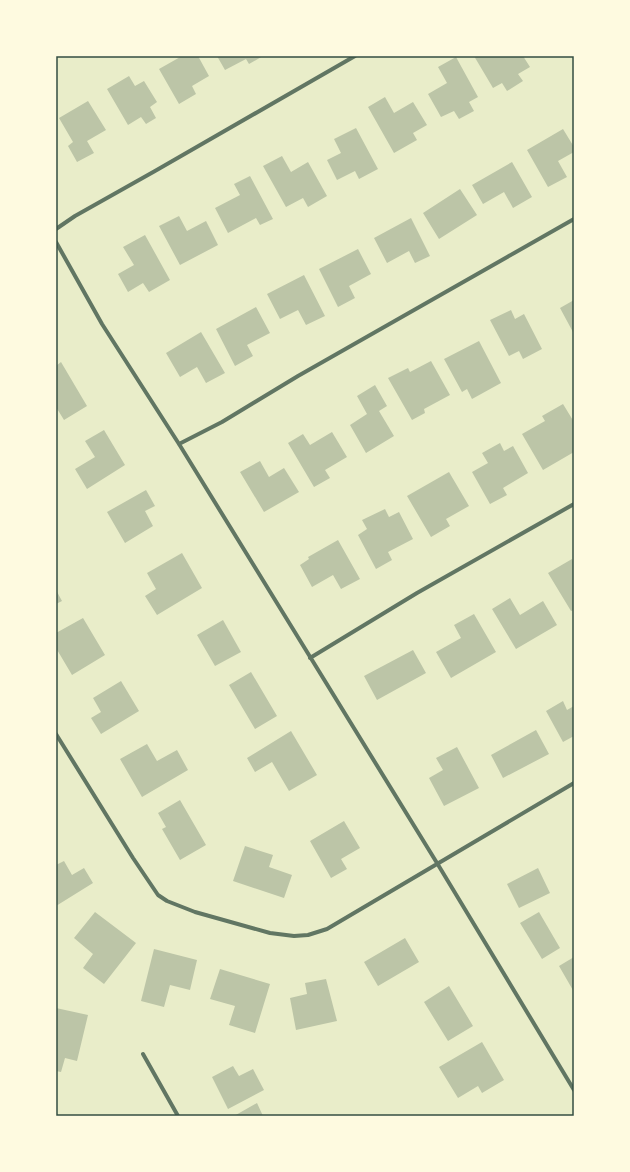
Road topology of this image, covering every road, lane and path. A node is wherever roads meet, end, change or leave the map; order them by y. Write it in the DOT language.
graph roads {
  1 [pos="356,56"];
  2 [pos="574,220"];
  3 [pos="56,229"];
  4 [pos="56,242"];
  5 [pos="179,444"];
  6 [pos="574,504"];
  7 [pos="310,658"];
  8 [pos="56,734"];
  9 [pos="574,783"];
  10 [pos="437,863"];
  11 [pos="143,1054"];
  12 [pos="574,1090"];
  13 [pos="178,1116"];
  1 -- 3 [label="street"];
  2 -- 5 [label="street"];
  4 -- 5 [label="street"];
  5 -- 7 [label="street"];
  6 -- 7 [label="street"];
  7 -- 10 [label="street"];
  8 -- 10 [label="street"];
  9 -- 10 [label="street"];
  10 -- 12 [label="street"];
  11 -- 13 [label="street"];
}
